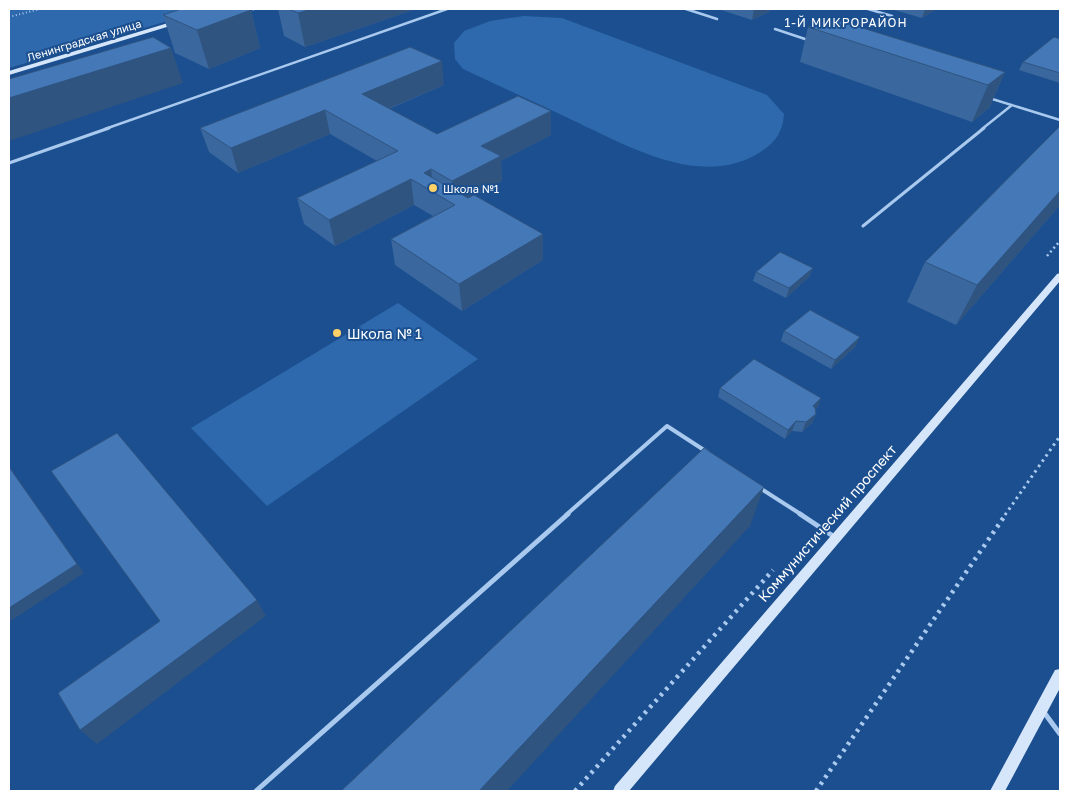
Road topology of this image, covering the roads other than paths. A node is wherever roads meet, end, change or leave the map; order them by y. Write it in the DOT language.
graph roads {
  1 [pos="447,9"];
  2 [pos="686,9"];
  3 [pos="868,9"];
  4 [pos="892,16"];
  5 [pos="717,19"];
  6 [pos="185,20"];
  7 [pos="774,30"];
  8 [pos="812,42"];
  9 [pos="9,73"];
  10 [pos="983,96"];
  11 [pos="1012,105"];
  12 [pos="1060,120"];
  13 [pos="9,163"];
  14 [pos="863,226"];
  15 [pos="1060,276"];
  16 [pos="708,453"];
  17 [pos="757,486"];
  18 [pos="836,538"];
  19 [pos="1060,675"];
  20 [pos="1042,709"];
  21 [pos="1060,734"];
  22 [pos="256,791"];
  23 [pos="620,791"];
  24 [pos="997,791"];
  1 -- 13 [label="lane"];
  2 -- 5 [label="lane"];
  3 -- 4 [label="lane"];
  6 -- 9 [label="main road, Ленинградская улица"];
  7 -- 8 [label="lane"];
  10 -- 11 [label="lane"];
  11 -- 12 [label="lane"];
  11 -- 14 [label="lane"];
  15 -- 18 [label="main road, Коммунистический проспект"];
  16 -- 22 [label="lane"];
  17 -- 18 [label="lane"];
  18 -- 23 [label="main road, Коммунистический проспект"];
  19 -- 20 [label="main road"];
  20 -- 21 [label="lane"];
  20 -- 24 [label="main road"];
}
